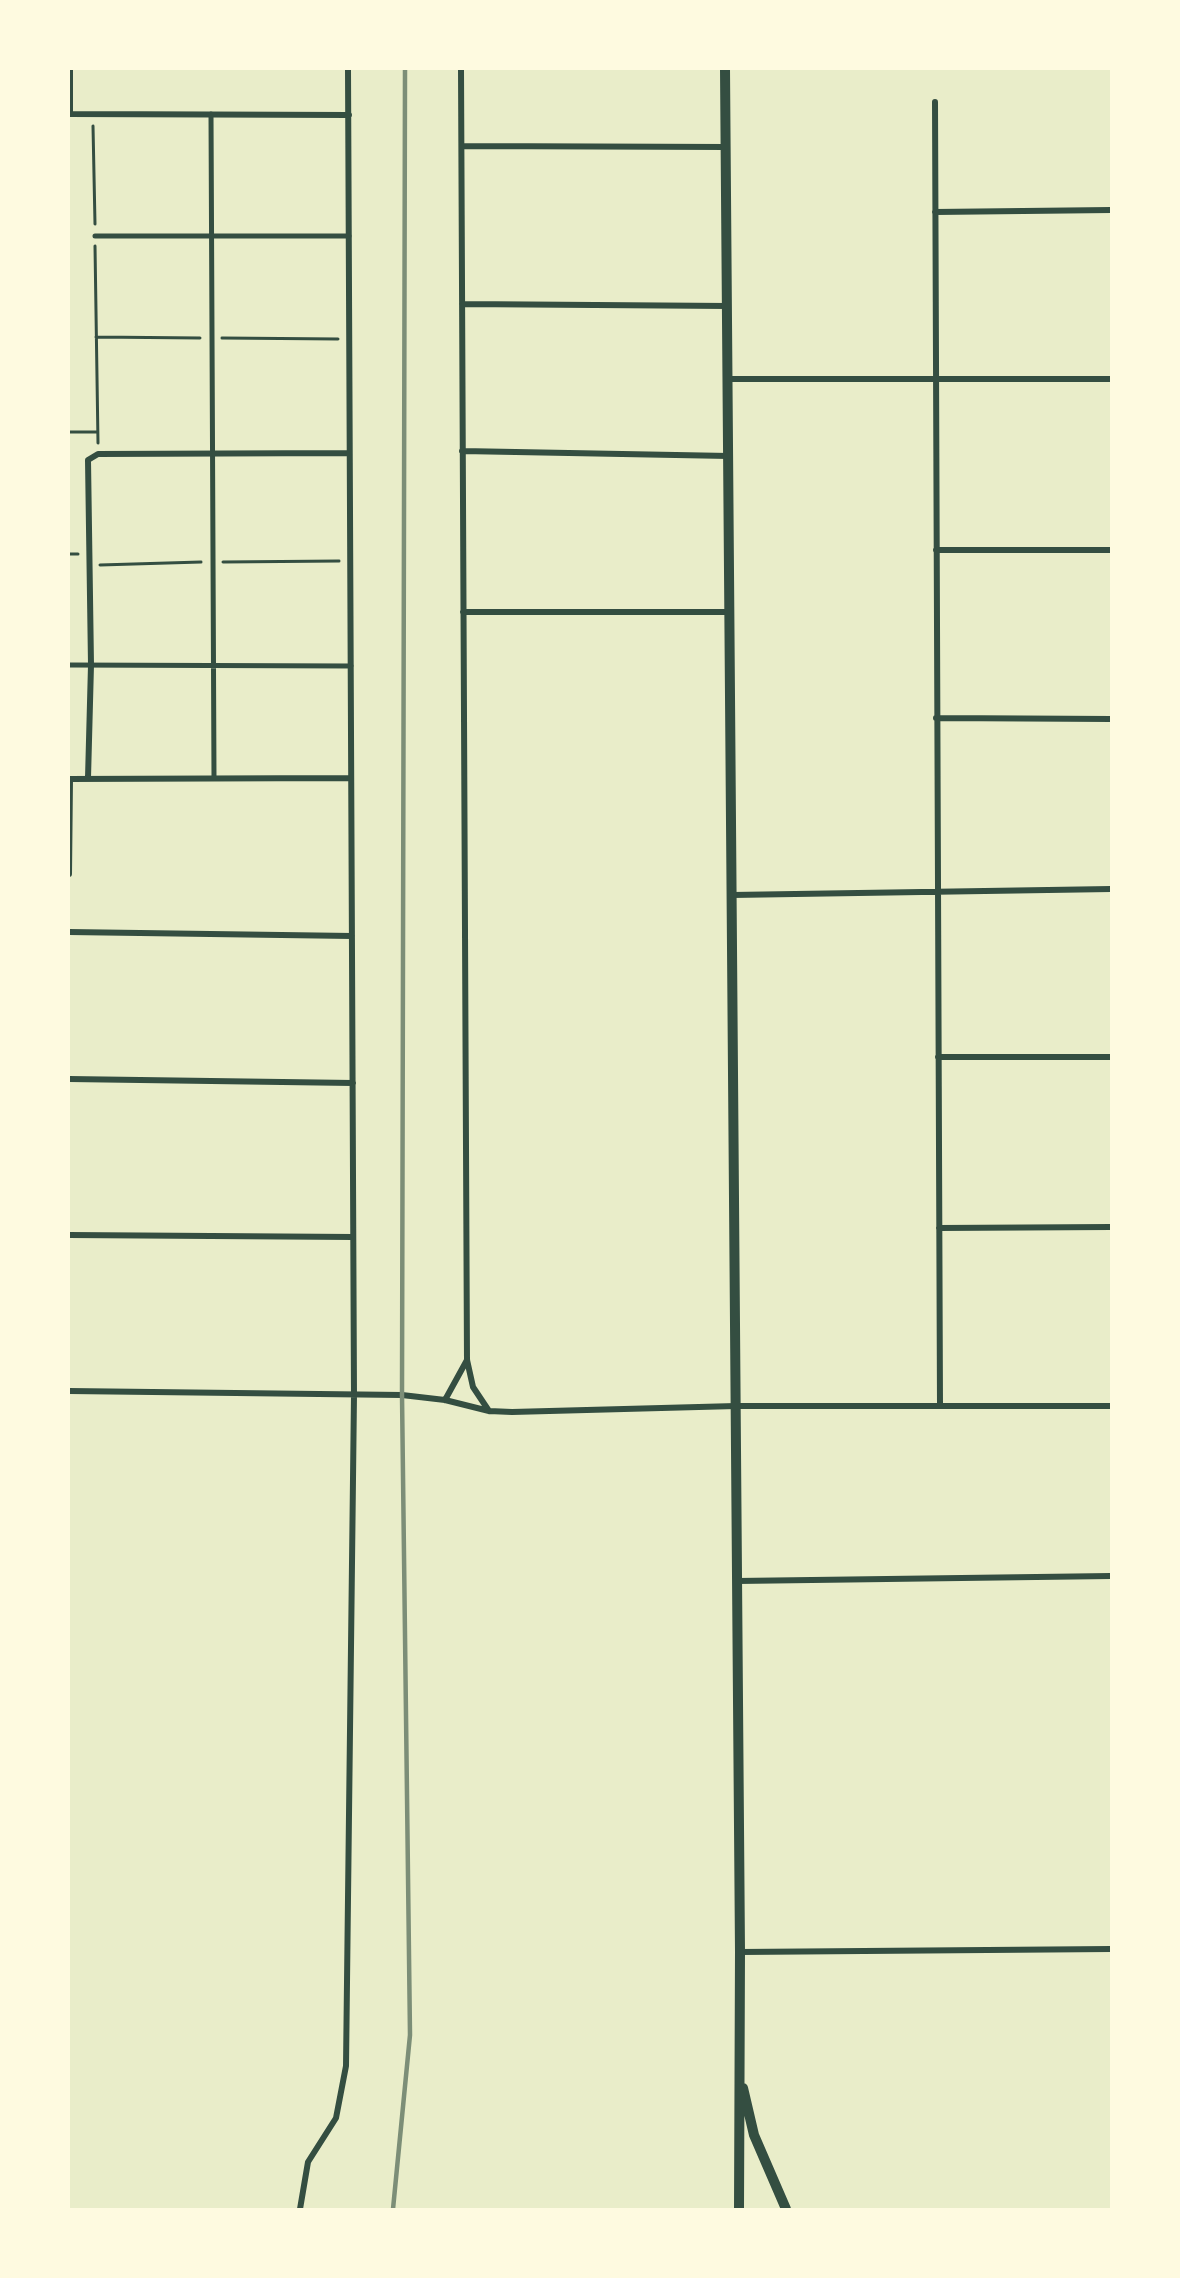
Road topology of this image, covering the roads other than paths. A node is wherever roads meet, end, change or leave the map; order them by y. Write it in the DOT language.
graph roads {
  1 [pos="70,69"];
  2 [pos="348,69"];
  3 [pos="461,69"];
  4 [pos="725,69"];
  5 [pos="935,102"];
  6 [pos="70,114"];
  7 [pos="211,114"];
  8 [pos="349,115"];
  9 [pos="462,146"];
  10 [pos="727,147"];
  11 [pos="1111,210"];
  12 [pos="935,212"];
  13 [pos="95,236"];
  14 [pos="211,236"];
  15 [pos="349,236"];
  16 [pos="462,304"];
  17 [pos="728,306"];
  18 [pos="728,379"];
  19 [pos="1111,379"];
  20 [pos="936,381"];
  21 [pos="462,451"];
  22 [pos="212,453"];
  23 [pos="350,453"];
  24 [pos="729,456"];
  25 [pos="936,550"];
  26 [pos="1111,550"];
  27 [pos="464,612"];
  28 [pos="730,612"];
  29 [pos="69,665"];
  30 [pos="91,665"];
  31 [pos="213,665"];
  32 [pos="351,666"];
  33 [pos="936,718"];
  34 [pos="1111,719"];
  35 [pos="214,777"];
  36 [pos="88,778"];
  37 [pos="351,778"];
  38 [pos="69,779"];
  39 [pos="69,874"];
  40 [pos="1111,889"];
  41 [pos="937,891"];
  42 [pos="732,896"];
  43 [pos="69,932"];
  44 [pos="352,936"];
  45 [pos="938,1057"];
  46 [pos="1111,1057"];
  47 [pos="69,1080"];
  48 [pos="352,1083"];
  49 [pos="1111,1227"];
  50 [pos="939,1228"];
  51 [pos="69,1235"];
  52 [pos="353,1237"];
  53 [pos="467,1360"];
  54 [pos="69,1391"];
  55 [pos="354,1395"];
  56 [pos="445,1400"];
  57 [pos="736,1406"];
  58 [pos="940,1406"];
  59 [pos="1111,1406"];
  60 [pos="489,1411"];
  61 [pos="1111,1576"];
  62 [pos="738,1581"];
  63 [pos="1111,1949"];
  64 [pos="740,1952"];
  65 [pos="739,2067"];
  66 [pos="300,2209"];
  67 [pos="739,2209"];
  68 [pos="786,2209"];
  1 -- 6 [label="street"];
  2 -- 8 [label="street"];
  3 -- 9 [label="street"];
  4 -- 10 [label="street"];
  5 -- 12 [label="street"];
  6 -- 7 [label="street"];
  7 -- 8 [label="street"];
  7 -- 14 [label="street"];
  8 -- 15 [label="street"];
  9 -- 10 [label="street"];
  9 -- 16 [label="street"];
  10 -- 17 [label="street"];
  11 -- 12 [label="street"];
  12 -- 20 [label="street"];
  13 -- 14 [label="street"];
  14 -- 15 [label="street"];
  14 -- 22 [label="street"];
  15 -- 23 [label="street"];
  16 -- 17 [label="street"];
  16 -- 21 [label="street"];
  17 -- 18 [label="street"];
  18 -- 20 [label="street"];
  18 -- 24 [label="street"];
  19 -- 20 [label="street"];
  20 -- 25 [label="street"];
  21 -- 24 [label="street"];
  21 -- 27 [label="street"];
  22 -- 23 [label="street"];
  22 -- 30 [label="street"];
  22 -- 31 [label="street"];
  23 -- 32 [label="street"];
  24 -- 28 [label="street"];
  25 -- 26 [label="street"];
  25 -- 33 [label="street"];
  27 -- 28 [label="street"];
  27 -- 53 [label="street"];
  28 -- 42 [label="street"];
  29 -- 30 [label="street"];
  30 -- 31 [label="street"];
  30 -- 36 [label="street"];
  31 -- 32 [label="street"];
  31 -- 35 [label="street"];
  32 -- 37 [label="street"];
  33 -- 34 [label="street"];
  33 -- 41 [label="street"];
  35 -- 36 [label="street"];
  35 -- 37 [label="street"];
  36 -- 38 [label="street"];
  37 -- 44 [label="street"];
  38 -- 39 [label="street"];
  40 -- 41 [label="street"];
  41 -- 42 [label="street"];
  41 -- 45 [label="street"];
  42 -- 57 [label="street"];
  43 -- 44 [label="street"];
  44 -- 48 [label="street"];
  45 -- 46 [label="street"];
  45 -- 50 [label="street"];
  47 -- 48 [label="street"];
  48 -- 52 [label="street"];
  49 -- 50 [label="street"];
  50 -- 58 [label="street"];
  51 -- 52 [label="street"];
  52 -- 55 [label="street"];
  53 -- 56 [label="street"];
  53 -- 60 [label="street"];
  54 -- 55 [label="street"];
  55 -- 56 [label="street"];
  55 -- 66 [label="street"];
  56 -- 60 [label="street"];
  57 -- 58 [label="street"];
  57 -- 60 [label="street"];
  57 -- 62 [label="street"];
  58 -- 59 [label="street"];
  61 -- 62 [label="street"];
  62 -- 64 [label="street"];
  63 -- 64 [label="street"];
  64 -- 65 [label="street"];
  65 -- 67 [label="street"];
  65 -- 68 [label="street"];
}
